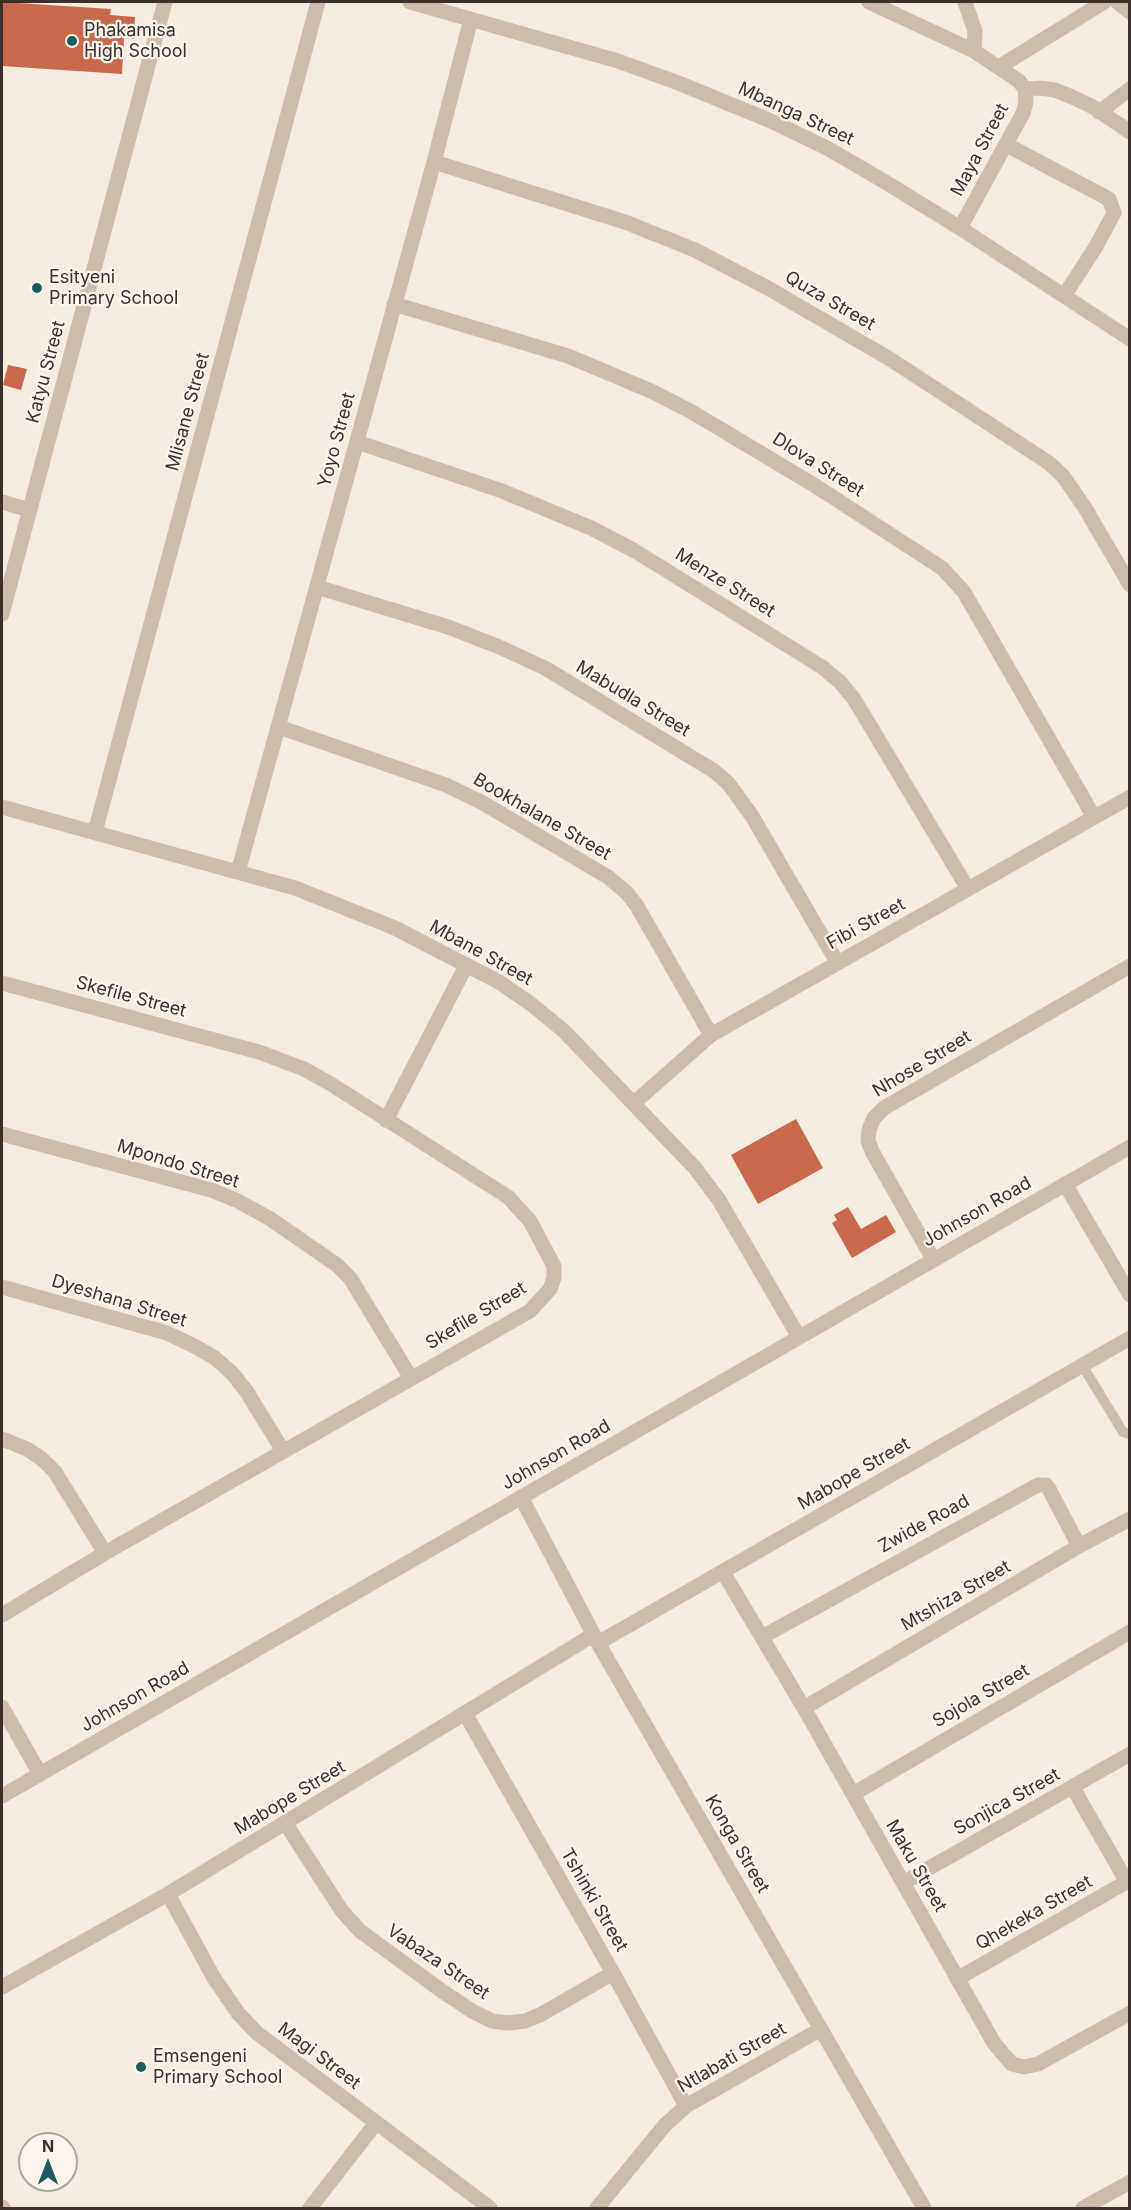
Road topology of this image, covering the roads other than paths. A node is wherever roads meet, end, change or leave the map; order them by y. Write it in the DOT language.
graph roads {
  1 [pos="165,2"];
  2 [pos="318,2"];
  3 [pos="410,2"];
  4 [pos="869,2"];
  5 [pos="965,2"];
  6 [pos="1104,2"];
  7 [pos="1117,2"];
  8 [pos="1130,12"];
  9 [pos="471,19"];
  10 [pos="974,51"];
  11 [pos="999,67"];
  12 [pos="1026,89"];
  13 [pos="1130,89"];
  14 [pos="1100,112"];
  15 [pos="1130,132"];
  16 [pos="1007,145"];
  17 [pos="434,162"];
  18 [pos="960,228"];
  19 [pos="1064,296"];
  20 [pos="394,304"];
  21 [pos="1130,339"];
  22 [pos="357,442"];
  23 [pos="2,502"];
  24 [pos="30,510"];
  25 [pos="1130,585"];
  26 [pos="317,587"];
  27 [pos="2,614"];
  28 [pos="279,727"];
  29 [pos="1130,797"];
  30 [pos="2,807"];
  31 [pos="1094,817"];
  32 [pos="95,832"];
  33 [pos="238,872"];
  34 [pos="968,889"];
  35 [pos="837,962"];
  36 [pos="466,966"];
  37 [pos="1130,966"];
  38 [pos="2,983"];
  39 [pos="711,1035"];
  40 [pos="634,1103"];
  41 [pos="386,1120"];
  42 [pos="2,1134"];
  43 [pos="1130,1147"];
  44 [pos="1065,1184"];
  45 [pos="933,1259"];
  46 [pos="2,1287"];
  47 [pos="1130,1295"];
  48 [pos="799,1337"];
  49 [pos="1130,1338"];
  50 [pos="1083,1365"];
  51 [pos="411,1378"];
  52 [pos="1130,1434"];
  53 [pos="2,1439"];
  54 [pos="283,1451"];
  55 [pos="521,1497"];
  56 [pos="1130,1519"];
  57 [pos="1079,1546"];
  58 [pos="105,1553"];
  59 [pos="723,1572"];
  60 [pos="2,1614"];
  61 [pos="1130,1632"];
  62 [pos="762,1637"];
  63 [pos="595,1639"];
  64 [pos="2,1707"];
  65 [pos="804,1708"];
  66 [pos="466,1714"];
  67 [pos="1130,1754"];
  68 [pos="40,1774"];
  69 [pos="1073,1788"];
  70 [pos="852,1794"];
  71 [pos="2,1796"];
  72 [pos="286,1824"];
  73 [pos="1128,1881"];
  74 [pos="903,1883"];
  75 [pos="168,1894"];
  76 [pos="614,1972"];
  77 [pos="957,1979"];
  78 [pos="4,1981"];
  79 [pos="1130,2013"];
  80 [pos="821,2029"];
  81 [pos="686,2106"];
  82 [pos="376,2124"];
  83 [pos="1130,2182"];
  84 [pos="1088,2207"];
  85 [pos="310,2208"];
  86 [pos="490,2208"];
  87 [pos="597,2208"];
  88 [pos="924,2208"];
  1 -- 24 [label="street, Katyu Street"];
  2 -- 32 [label="street, Mlisane Street"];
  3 -- 9 [label="street, Mbanga Street"];
  4 -- 10 [label="street, Maya Street"];
  5 -- 10 [label="street"];
  6 -- 11 [label="street"];
  7 -- 8 [label="street"];
  9 -- 17 [label="street, Yoyo Street"];
  9 -- 18 [label="street, Mbanga Street"];
  10 -- 11 [label="street, Maya Street"];
  11 -- 12 [label="street, Maya Street"];
  12 -- 14 [label="street"];
  12 -- 16 [label="street, Maya Street"];
  13 -- 14 [label="street"];
  14 -- 15 [label="street"];
  16 -- 18 [label="street, Maya Street"];
  16 -- 19 [label="street"];
  17 -- 20 [label="street, Yoyo Street"];
  17 -- 25 [label="street, Quza Street"];
  18 -- 19 [label="street, Mbanga Street"];
  19 -- 21 [label="street, Mbanga Street"];
  20 -- 22 [label="street, Yoyo Street"];
  20 -- 31 [label="street, Dlova Street"];
  22 -- 26 [label="street, Yoyo Street"];
  22 -- 34 [label="street, Menze Street"];
  23 -- 24 [label="street"];
  24 -- 27 [label="street, Katyu Street"];
  26 -- 28 [label="street, Yoyo Street"];
  26 -- 35 [label="street, Mabudla Street"];
  28 -- 33 [label="street, Yoyo Street"];
  28 -- 39 [label="street, Bookhalane Street"];
  29 -- 31 [label="street, Fibi Street"];
  30 -- 32 [label="street, Mbane Street"];
  31 -- 34 [label="street, Fibi Street"];
  32 -- 33 [label="street, Mbane Street"];
  33 -- 36 [label="street, Mbane Street"];
  34 -- 35 [label="street, Fibi Street"];
  35 -- 39 [label="street, Fibi Street"];
  36 -- 40 [label="street, Mbane Street"];
  36 -- 41 [label="street"];
  37 -- 45 [label="street, Nhose Street"];
  38 -- 41 [label="street, Skefile Street"];
  39 -- 40 [label="street, Fibi Street"];
  40 -- 48 [label="street, Mbane Street"];
  41 -- 51 [label="street, Skefile Street"];
  42 -- 51 [label="street, Mpondo Street"];
  43 -- 44 [label="street, Johnson Road"];
  44 -- 45 [label="street, Johnson Road"];
  44 -- 47 [label="street"];
  45 -- 48 [label="street, Johnson Road"];
  46 -- 54 [label="street, Dyeshana Street"];
  48 -- 55 [label="street, Johnson Road"];
  49 -- 50 [label="street, Mabope Street"];
  50 -- 52 [label="lane"];
  50 -- 59 [label="street, Mabope Street"];
  51 -- 54 [label="street, Skefile Street"];
  53 -- 58 [label="street"];
  54 -- 58 [label="street, Skefile Street"];
  55 -- 63 [label="street, Konga Street"];
  55 -- 68 [label="street, Johnson Road"];
  56 -- 57 [label="street, Mtshiza Street"];
  57 -- 62 [label="street, Zwide Road"];
  57 -- 65 [label="street, Mtshiza Street"];
  58 -- 60 [label="street, Skefile Street"];
  59 -- 62 [label="street, Maku Street"];
  59 -- 63 [label="street, Mabope Street"];
  61 -- 70 [label="street, Sojola Street"];
  62 -- 65 [label="street, Maku Street"];
  63 -- 66 [label="street, Mabope Street"];
  63 -- 80 [label="street, Konga Street"];
  64 -- 68 [label="street"];
  65 -- 70 [label="street, Maku Street"];
  66 -- 72 [label="street, Mabope Street"];
  66 -- 76 [label="street, Tshinki Street"];
  67 -- 69 [label="street, Sonjica Street"];
  68 -- 71 [label="street, Johnson Road"];
  69 -- 73 [label="street"];
  69 -- 74 [label="street, Sonjica Street"];
  70 -- 74 [label="street, Maku Street"];
  72 -- 75 [label="street, Mabope Street"];
  72 -- 76 [label="street, Vabaza Street"];
  73 -- 77 [label="street, Qhekeka Street"];
  74 -- 77 [label="street, Maku Street"];
  75 -- 78 [label="street, Mabope Street"];
  75 -- 82 [label="street, Magi Street"];
  76 -- 81 [label="street, Tshinki Street"];
  77 -- 79 [label="street, Maku Street"];
  80 -- 81 [label="street, Ntlabati Street"];
  80 -- 88 [label="street, Konga Street"];
  81 -- 87 [label="street, Ntlabati Street"];
  82 -- 85 [label="street"];
  82 -- 86 [label="street, Magi Street"];
  83 -- 84 [label="street"];
}
